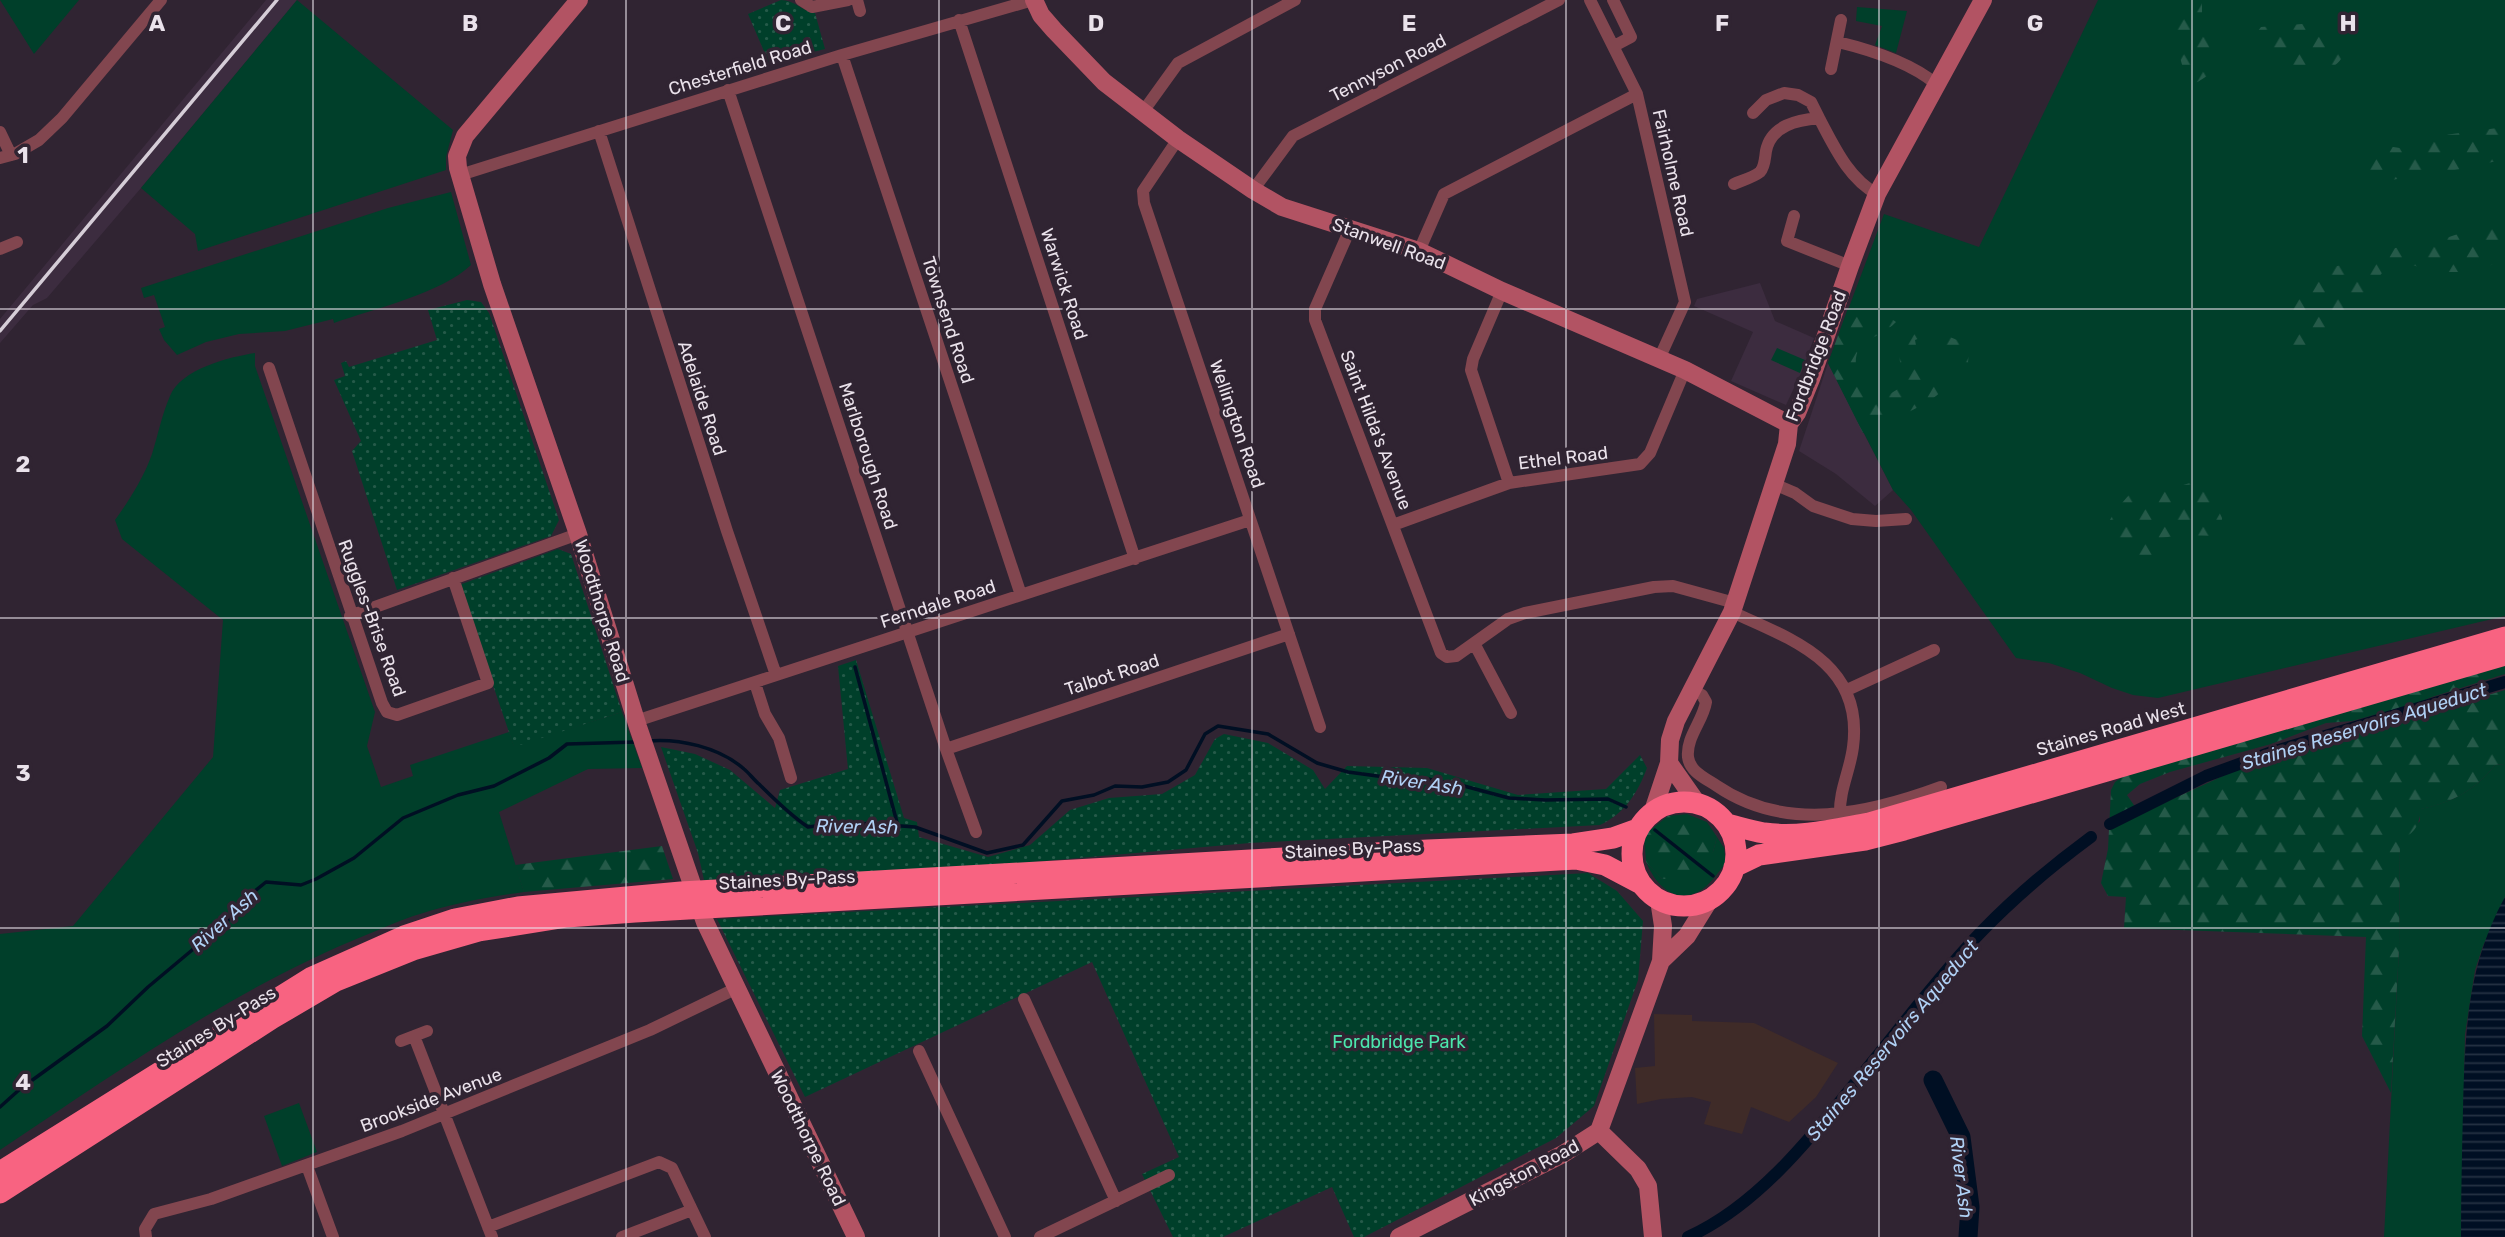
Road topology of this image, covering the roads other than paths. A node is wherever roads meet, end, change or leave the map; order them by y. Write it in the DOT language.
graph roads {
  1 [pos="161,0"];
  2 [pos="579,0"];
  3 [pos="801,0"];
  4 [pos="848,0"];
  5 [pos="1033,0"];
  6 [pos="1295,0"];
  7 [pos="1559,0"];
  8 [pos="1590,0"];
  9 [pos="1613,0"];
  10 [pos="1983,0"];
  11 [pos="959,20"];
  12 [pos="1841,20"];
  13 [pos="1838,42"];
  14 [pos="1614,46"];
  15 [pos="842,55"];
  16 [pos="1831,69"];
  17 [pos="1936,84"];
  18 [pos="728,90"];
  19 [pos="1637,94"];
  20 [pos="1142,113"];
  21 [pos="1753,113"];
  22 [pos="1819,118"];
  23 [pos="598,131"];
  24 [pos="0,132"];
  25 [pos="1178,139"];
  26 [pos="6,157"];
  27 [pos="460,175"];
  28 [pos="1734,184"];
  29 [pos="1253,190"];
  30 [pos="1877,194"];
  31 [pos="1794,216"];
  32 [pos="1350,229"];
  33 [pos="18,242"];
  34 [pos="0,249"];
  35 [pos="1419,251"];
  36 [pos="1850,266"];
  37 [pos="1502,291"];
  38 [pos="1659,359"];
  39 [pos="269,368"];
  40 [pos="1685,370"];
  41 [pos="1789,424"];
  42 [pos="1509,483"];
  43 [pos="1774,484"];
  44 [pos="1900,516"];
  45 [pos="1250,520"];
  46 [pos="1393,525"];
  47 [pos="578,534"];
  48 [pos="1135,559"];
  49 [pos="453,578"];
  50 [pos="1021,595"];
  51 [pos="1733,607"];
  52 [pos="350,616"];
  53 [pos="909,632"];
  54 [pos="1289,635"];
  55 [pos="2505,637"];
  56 [pos="1474,643"];
  57 [pos="1934,650"];
  58 [pos="2505,655"];
  59 [pos="776,675"];
  60 [pos="755,683"];
  61 [pos="1692,690"];
  62 [pos="1847,690"];
  63 [pos="1511,713"];
  64 [pos="1320,727"];
  65 [pos="640,734"];
  66 [pos="946,749"];
  67 [pos="1669,763"];
  68 [pos="790,778"];
  69 [pos="1941,787"];
  70 [pos="1697,803"];
  71 [pos="1653,811"];
  72 [pos="1840,815"];
  73 [pos="1727,824"];
  74 [pos="1638,829"];
  75 [pos="976,832"];
  76 [pos="1734,867"];
  77 [pos="1641,884"];
  78 [pos="728,897"];
  79 [pos="1710,899"];
  80 [pos="682,900"];
  81 [pos="1659,900"];
  82 [pos="1661,961"];
  83 [pos="737,988"];
  84 [pos="1024,999"];
  85 [pos="401,1041"];
  86 [pos="919,1051"];
  87 [pos="444,1115"];
  88 [pos="1599,1131"];
  89 [pos="307,1166"];
  90 [pos="0,1172"];
  91 [pos="1169,1175"];
  92 [pos="0,1193"];
  93 [pos="1116,1201"];
  94 [pos="692,1210"];
  95 [pos="490,1232"];
  96 [pos="1046,1236"];
  97 [pos="146,1237"];
  98 [pos="333,1237"];
  99 [pos="622,1237"];
  100 [pos="705,1237"];
  101 [pos="856,1237"];
  102 [pos="1005,1237"];
  103 [pos="1399,1237"];
  104 [pos="1653,1237"];
  1 -- 26 [label="street"];
  2 -- 27 [label="street, Woodthorpe Road"];
  3 -- 4 [label="street"];
  5 -- 11 [label="street, Chesterfield Road"];
  5 -- 20 [label="street, Stanwell Road"];
  6 -- 20 [label="street"];
  7 -- 29 [label="street, Tennyson Road"];
  8 -- 14 [label="street, Fairholme Road"];
  9 -- 14 [label="street"];
  10 -- 17 [label="street, Fordbridge Road"];
  11 -- 15 [label="street, Chesterfield Road"];
  11 -- 48 [label="street, Warwick Road"];
  12 -- 13 [label="street"];
  13 -- 16 [label="street"];
  13 -- 17 [label="street"];
  14 -- 19 [label="street, Fairholme Road"];
  15 -- 18 [label="street, Chesterfield Road"];
  15 -- 50 [label="street, Townsend Road"];
  17 -- 30 [label="street, Fordbridge Road"];
  18 -- 23 [label="street, Chesterfield Road"];
  18 -- 53 [label="street, Marlborough Road"];
  19 -- 35 [label="street"];
  19 -- 38 [label="street, Fairholme Road"];
  20 -- 25 [label="street, Stanwell Road"];
  21 -- 22 [label="street"];
  22 -- 28 [label="street"];
  22 -- 30 [label="street"];
  23 -- 27 [label="street, Chesterfield Road"];
  23 -- 59 [label="street, Adelaide Road"];
  24 -- 26 [label="street"];
  25 -- 29 [label="street, Stanwell Road"];
  25 -- 45 [label="street, Wellington Road"];
  27 -- 47 [label="street, Woodthorpe Road"];
  29 -- 32 [label="street, Stanwell Road"];
  30 -- 36 [label="street, Fordbridge Road"];
  31 -- 36 [label="street"];
  32 -- 35 [label="street, Stanwell Road"];
  32 -- 46 [label="street, Saint Hilda's Avenue"];
  33 -- 34 [label="street"];
  35 -- 37 [label="street, Stanwell Road"];
  36 -- 41 [label="street, Fordbridge Road"];
  37 -- 38 [label="street, Stanwell Road"];
  37 -- 42 [label="street"];
  38 -- 40 [label="street, Stanwell Road"];
  39 -- 52 [label="street, Ruggles-Brise Road"];
  40 -- 41 [label="street, Stanwell Road"];
  40 -- 42 [label="street, Ethel Road"];
  41 -- 43 [label="street, Fordbridge Road"];
  42 -- 46 [label="street, Ethel Road"];
  43 -- 44 [label="street"];
  43 -- 51 [label="street, Fordbridge Road"];
  45 -- 48 [label="street, Ferndale Road"];
  45 -- 54 [label="street, Wellington Road"];
  46 -- 56 [label="street, Saint Hilda's Avenue"];
  47 -- 49 [label="street"];
  47 -- 65 [label="street, Woodthorpe Road"];
  48 -- 50 [label="street, Ferndale Road"];
  49 -- 52 [label="street"];
  49 -- 52 [label="street, Ruggles-Brise Road"];
  50 -- 53 [label="street, Ferndale Road"];
  51 -- 56 [label="street"];
  51 -- 61 [label="street, Fordbridge Road"];
  51 -- 62 [label="street"];
  53 -- 59 [label="street, Ferndale Road"];
  53 -- 66 [label="street, Marlborough Road"];
  54 -- 64 [label="street, Wellington Road"];
  54 -- 66 [label="street, Talbot Road"];
  55 -- 73 [label="highway, Staines Road West"];
  56 -- 63 [label="street"];
  57 -- 62 [label="street"];
  58 -- 76 [label="highway"];
  59 -- 60 [label="street, Ferndale Road"];
  60 -- 65 [label="street, Ferndale Road"];
  60 -- 68 [label="street"];
  61 -- 67 [label="street, Fordbridge Road"];
  61 -- 72 [label="street"];
  62 -- 72 [label="street"];
  65 -- 83 [label="street, Woodthorpe Road"];
  66 -- 75 [label="street, Marlborough Road"];
  67 -- 70 [label="street"];
  67 -- 71 [label="street, Fordbridge Road"];
  69 -- 72 [label="street"];
  70 -- 71 [label="highway"];
  70 -- 73 [label="highway"];
  71 -- 74 [label="highway"];
  73 -- 76 [label="highway"];
  74 -- 77 [label="highway"];
  74 -- 78 [label="highway, Staines By-Pass"];
  76 -- 79 [label="highway"];
  77 -- 78 [label="highway, Staines By-Pass"];
  77 -- 81 [label="highway"];
  78 -- 80 [label="highway, Staines By-Pass"];
  79 -- 81 [label="highway"];
  79 -- 82 [label="street, Kingston Road"];
  80 -- 90 [label="highway, Staines By-Pass"];
  80 -- 92 [label="highway, Staines By-Pass"];
  81 -- 82 [label="street, Kingston Road"];
  82 -- 88 [label="street, Kingston Road"];
  83 -- 87 [label="street, Brookside Avenue"];
  83 -- 101 [label="street, Woodthorpe Road"];
  84 -- 93 [label="street"];
  85 -- 87 [label="street"];
  86 -- 102 [label="street"];
  87 -- 89 [label="street, Brookside Avenue"];
  87 -- 95 [label="street"];
  88 -- 103 [label="street, Kingston Road"];
  88 -- 104 [label="street"];
  89 -- 97 [label="street, Brookside Avenue"];
  89 -- 98 [label="street"];
  91 -- 93 [label="street"];
  93 -- 96 [label="street"];
  94 -- 95 [label="street"];
  94 -- 99 [label="street"];
  94 -- 100 [label="street"];
}
